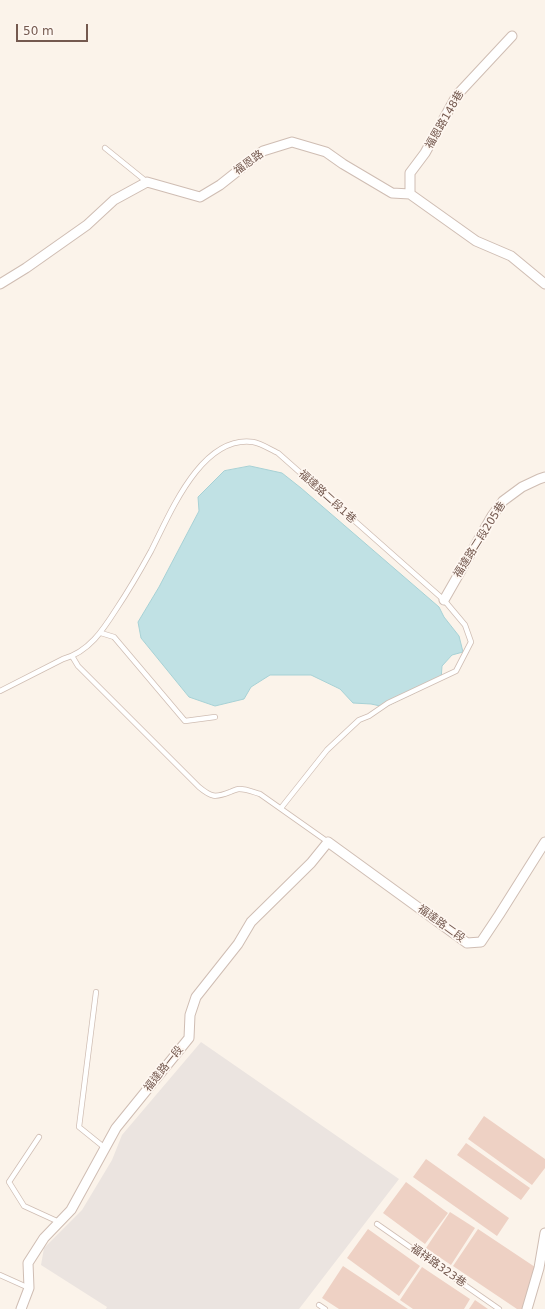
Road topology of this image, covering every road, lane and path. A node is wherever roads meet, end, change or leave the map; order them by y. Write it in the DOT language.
graph roads {
  1 [pos="512,36"];
  2 [pos="105,148"];
  3 [pos="147,182"];
  4 [pos="410,194"];
  5 [pos="0,284"];
  6 [pos="545,284"];
  7 [pos="545,478"];
  8 [pos="444,600"];
  9 [pos="101,633"];
  10 [pos="72,656"];
  11 [pos="0,691"];
  12 [pos="215,717"];
  13 [pos="281,808"];
  14 [pos="328,842"];
  15 [pos="545,842"];
  16 [pos="96,992"];
  17 [pos="39,1137"];
  18 [pos="106,1149"];
  19 [pos="59,1222"];
  20 [pos="376,1224"];
  21 [pos="545,1233"];
  22 [pos="0,1275"];
  23 [pos="29,1288"];
  24 [pos="319,1305"];
  25 [pos="20,1309"];
  26 [pos="325,1309"];
  27 [pos="499,1309"];
  28 [pos="527,1309"];
  1 -- 4 [label="street, 福恩路148巷"];
  2 -- 3 [label="lane"];
  3 -- 4 [label="street, 福恩路"];
  3 -- 5 [label="street"];
  4 -- 6 [label="street"];
  7 -- 8 [label="street, 福達路二段205巷"];
  8 -- 9 [label="lane, 福達路二段1巷"];
  8 -- 13 [label="lane, 福達路二段1巷"];
  9 -- 10 [label="lane, 福達路二段1巷"];
  9 -- 12 [label="lane"];
  10 -- 11 [label="lane, 福達路二段1巷"];
  10 -- 13 [label="lane"];
  13 -- 14 [label="lane"];
  14 -- 15 [label="street, 福達路二段"];
  14 -- 18 [label="street, 福達路一段"];
  16 -- 18 [label="lane"];
  17 -- 19 [label="lane"];
  18 -- 19 [label="street, 福達路一段"];
  19 -- 23 [label="street, 福達路一段"];
  20 -- 27 [label="lane, 福祥路323巷"];
  21 -- 28 [label="street"];
  22 -- 23 [label="lane"];
  23 -- 25 [label="street, 福達路一段"];
  24 -- 26 [label="lane"];
}
